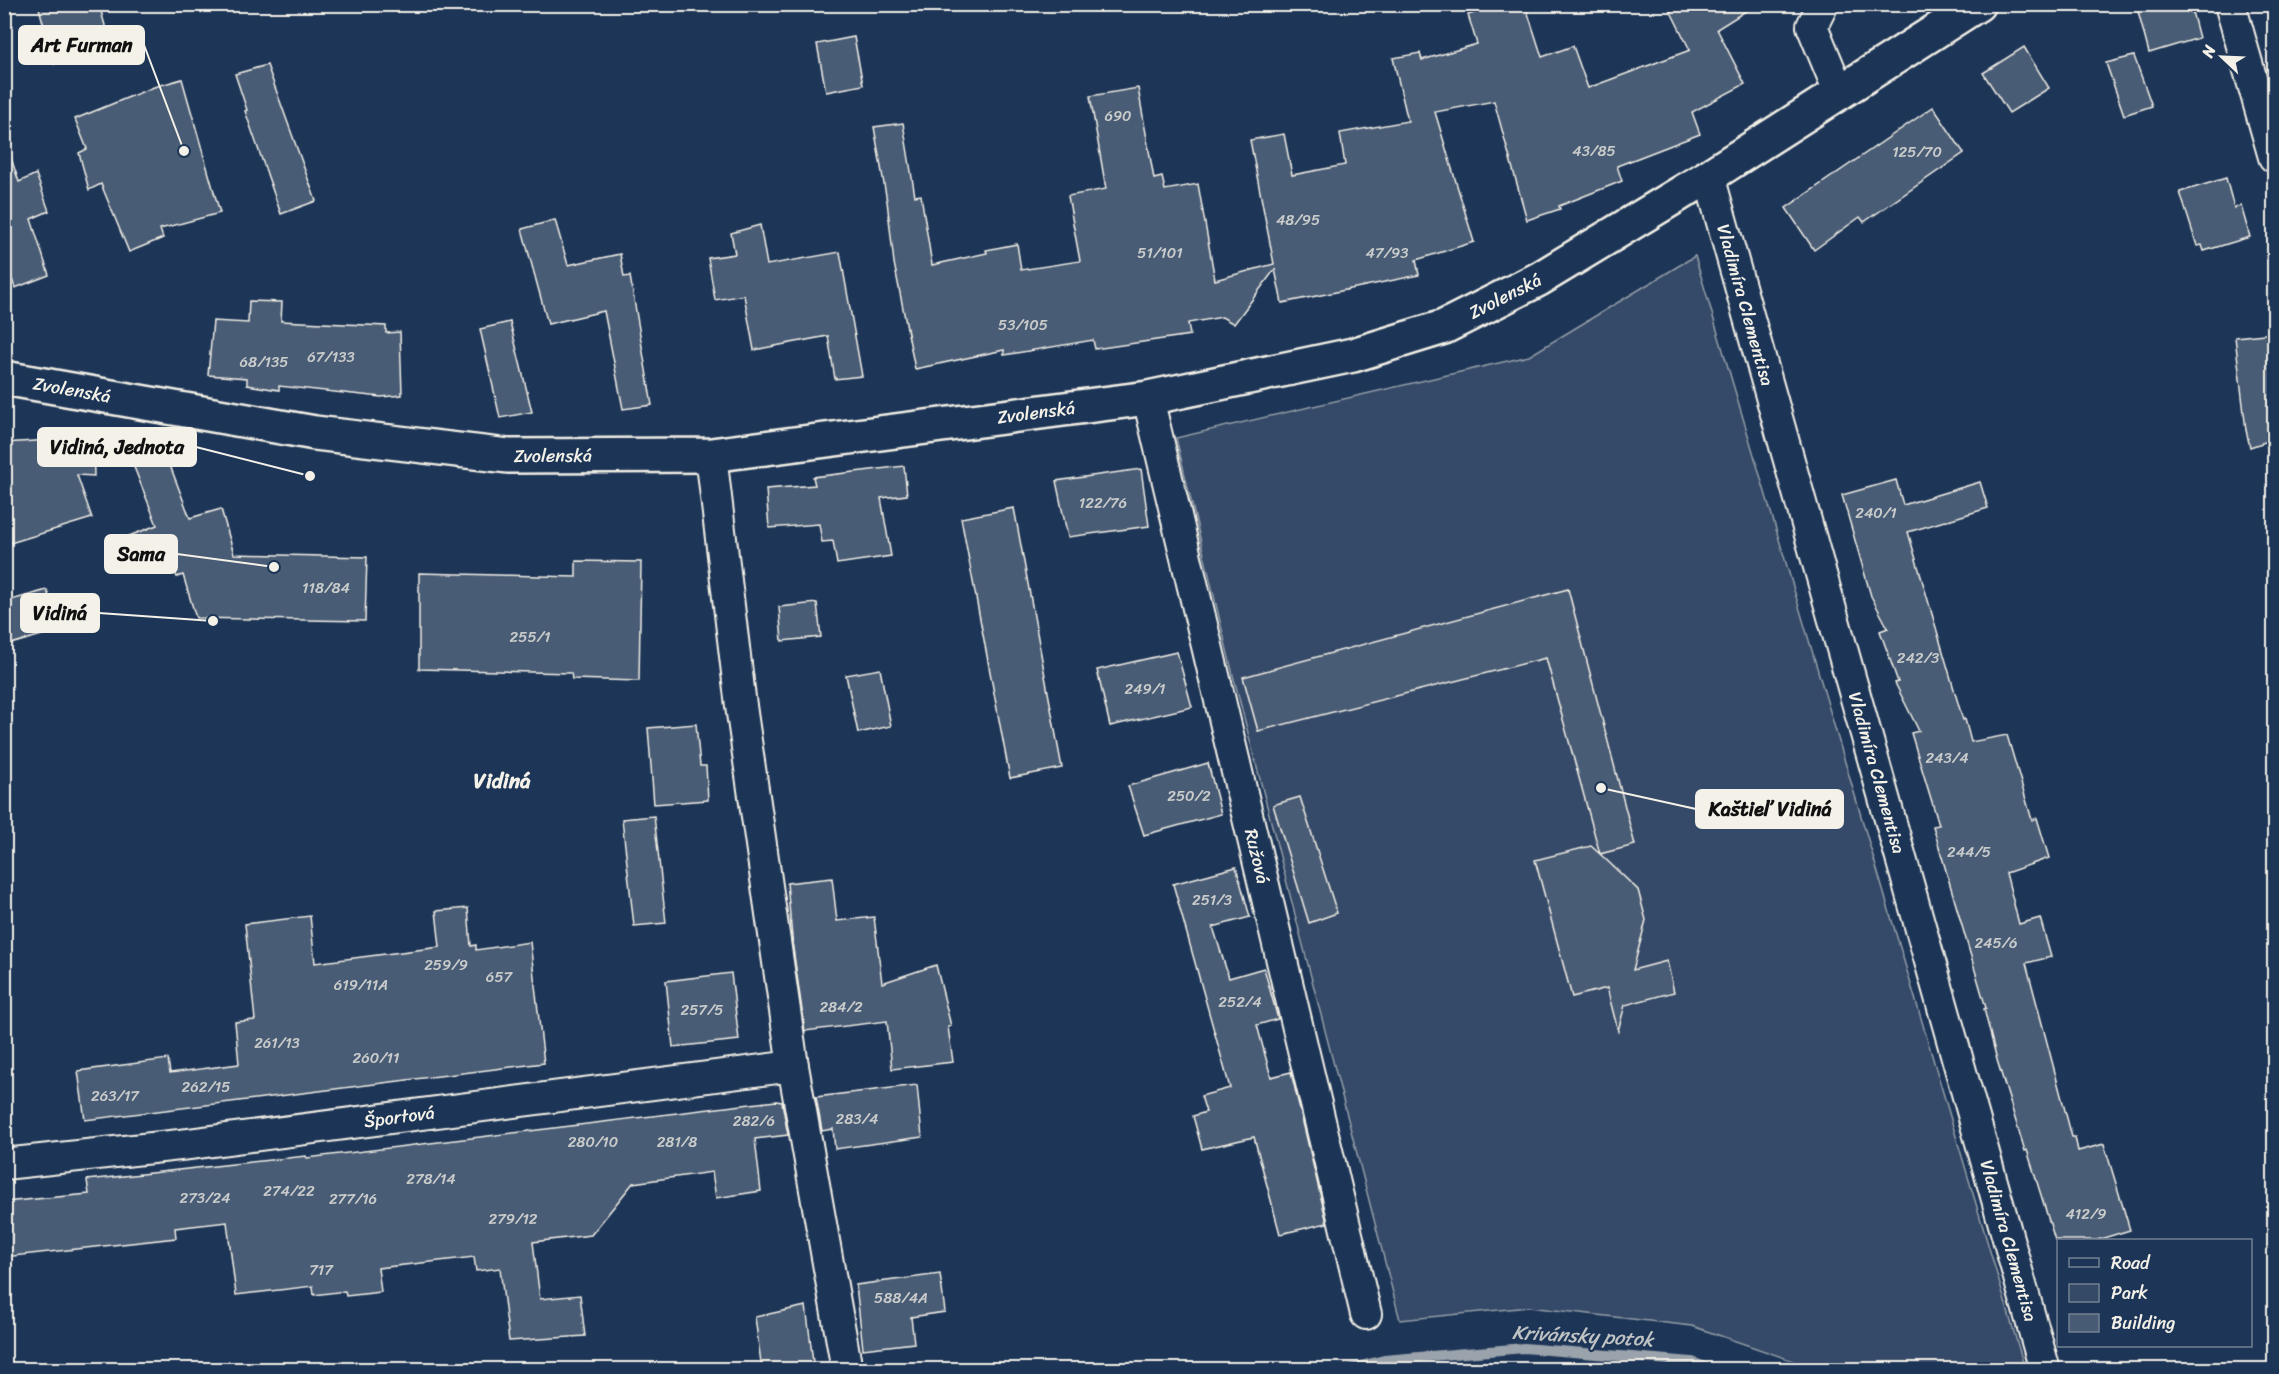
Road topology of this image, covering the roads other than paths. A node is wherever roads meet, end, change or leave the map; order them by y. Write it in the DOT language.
graph roads {
  1 [pos="1823,4"];
  2 [pos="1978,4"];
  3 [pos="2230,4"];
  4 [pos="1840,94"];
  5 [pos="2274,157"];
  6 [pos="1709,176"];
  7 [pos="6,372"];
  8 [pos="1148,398"];
  9 [pos="711,455"];
  10 [pos="793,1066"];
  11 [pos="4,1164"];
  12 [pos="1366,1314"];
  13 [pos="848,1370"];
  14 [pos="2045,1370"];
  1 -- 4 [label="street"];
  2 -- 4 [label="street, Zvolenská"];
  3 -- 5 [label="street"];
  4 -- 6 [label="street, Zvolenská"];
  6 -- 8 [label="street, Zvolenská"];
  6 -- 14 [label="street, Vladimíra Clementisa"];
  7 -- 9 [label="street, Zvolenská"];
  8 -- 9 [label="street, Zvolenská"];
  8 -- 12 [label="street, Ružová"];
  9 -- 10 [label="street"];
  10 -- 11 [label="street, Športová"];
  10 -- 13 [label="street"];
}
